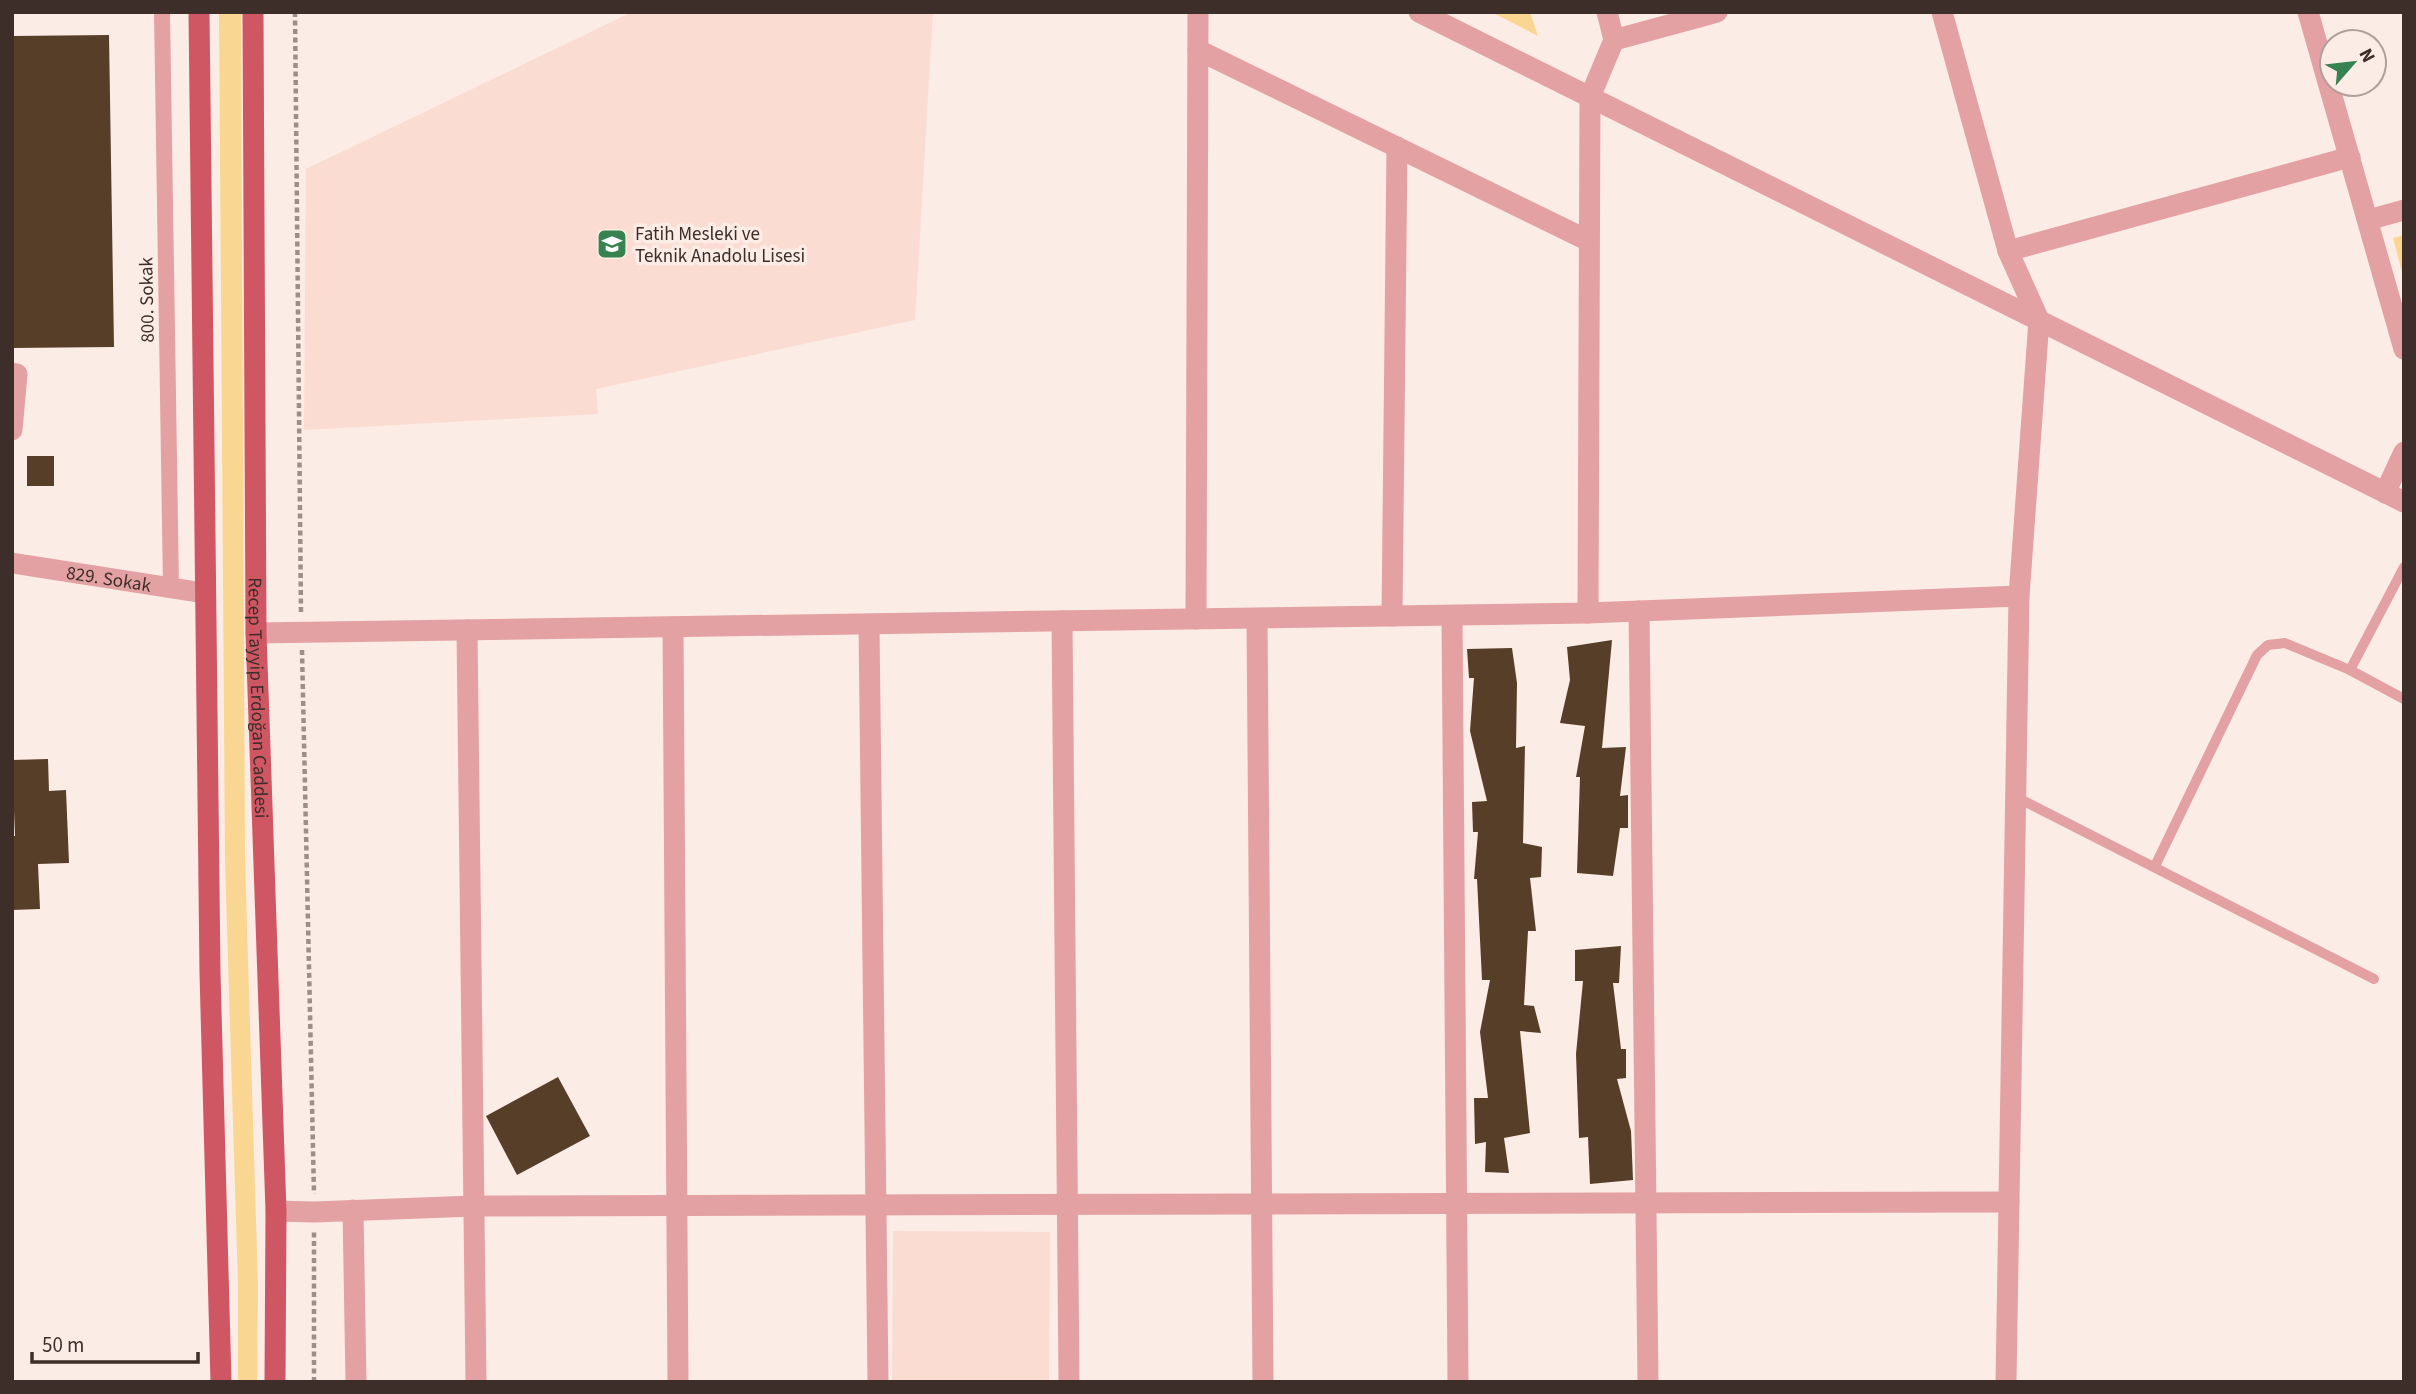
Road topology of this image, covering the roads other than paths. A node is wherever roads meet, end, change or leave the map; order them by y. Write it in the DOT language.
graph roads {
  1 [pos="162,12"];
  2 [pos="199,12"];
  3 [pos="253,12"];
  4 [pos="1198,12"];
  5 [pos="1419,12"];
  6 [pos="1607,12"];
  7 [pos="1717,12"];
  8 [pos="1942,12"];
  9 [pos="2308,12"];
  10 [pos="1614,40"];
  11 [pos="1198,50"];
  12 [pos="1590,97"];
  13 [pos="1397,147"];
  14 [pos="2350,157"];
  15 [pos="2404,211"];
  16 [pos="2368,220"];
  17 [pos="1589,241"];
  18 [pos="2008,251"];
  19 [pos="2039,320"];
  20 [pos="2404,349"];
  21 [pos="12,373"];
  22 [pos="12,430"];
  23 [pos="2404,452"];
  24 [pos="2394,497"];
  25 [pos="12,563"];
  26 [pos="2404,567"];
  27 [pos="171,588"];
  28 [pos="204,593"];
  29 [pos="2019,596"];
  30 [pos="1639,611"];
  31 [pos="1588,613"];
  32 [pos="1452,615"];
  33 [pos="1392,616"];
  34 [pos="1257,619"];
  35 [pos="1196,620"];
  36 [pos="1062,621"];
  37 [pos="869,625"];
  38 [pos="673,628"];
  39 [pos="467,630"];
  40 [pos="256,633"];
  41 [pos="2350,670"];
  42 [pos="2404,699"];
  43 [pos="2016,797"];
  44 [pos="2155,866"];
  45 [pos="2374,979"];
  46 [pos="2009,1202"];
  47 [pos="1457,1203"];
  48 [pos="1647,1203"];
  49 [pos="1068,1204"];
  50 [pos="1261,1204"];
  51 [pos="677,1205"];
  52 [pos="877,1205"];
  53 [pos="474,1206"];
  54 [pos="353,1210"];
  55 [pos="276,1211"];
  56 [pos="221,1382"];
  57 [pos="275,1382"];
  58 [pos="356,1382"];
  59 [pos="475,1382"];
  60 [pos="678,1382"];
  61 [pos="878,1382"];
  62 [pos="1069,1382"];
  63 [pos="1263,1382"];
  64 [pos="1458,1382"];
  65 [pos="1648,1382"];
  66 [pos="2006,1382"];
  1 -- 27 [label="street, 800. Sokak"];
  2 -- 28 [label="main road"];
  3 -- 40 [label="main road, Recep Tayyip Erdoğan Caddesi"];
  4 -- 11 [label="street"];
  5 -- 12 [label="street"];
  6 -- 10 [label="street"];
  7 -- 10 [label="street"];
  8 -- 18 [label="street"];
  9 -- 14 [label="street"];
  10 -- 12 [label="street"];
  11 -- 13 [label="street"];
  11 -- 35 [label="street"];
  12 -- 17 [label="street"];
  12 -- 19 [label="street"];
  13 -- 17 [label="street"];
  13 -- 33 [label="street"];
  14 -- 16 [label="street"];
  14 -- 18 [label="street"];
  15 -- 16 [label="street"];
  16 -- 20 [label="street"];
  17 -- 31 [label="street"];
  18 -- 19 [label="street"];
  19 -- 24 [label="street"];
  19 -- 29 [label="street"];
  21 -- 22 [label="street"];
  23 -- 24 [label="street"];
  25 -- 27 [label="street, 829. Sokak"];
  26 -- 41 [label="lane"];
  27 -- 28 [label="street, 829. Sokak"];
  28 -- 56 [label="main road"];
  29 -- 30 [label="street"];
  29 -- 43 [label="street"];
  30 -- 31 [label="street"];
  30 -- 48 [label="street"];
  31 -- 32 [label="street"];
  32 -- 33 [label="street"];
  32 -- 47 [label="street"];
  33 -- 34 [label="street"];
  34 -- 35 [label="street"];
  34 -- 50 [label="street"];
  35 -- 36 [label="street"];
  36 -- 37 [label="street"];
  36 -- 49 [label="street"];
  37 -- 38 [label="street"];
  37 -- 52 [label="street"];
  38 -- 39 [label="street"];
  38 -- 51 [label="street"];
  39 -- 40 [label="street"];
  39 -- 53 [label="street"];
  40 -- 55 [label="main road, Recep Tayyip Erdoğan Caddesi"];
  41 -- 42 [label="lane"];
  41 -- 44 [label="lane"];
  43 -- 44 [label="lane"];
  43 -- 46 [label="street"];
  44 -- 45 [label="lane"];
  46 -- 48 [label="street"];
  46 -- 66 [label="street"];
  47 -- 48 [label="street"];
  47 -- 50 [label="street"];
  47 -- 64 [label="street"];
  48 -- 65 [label="street"];
  49 -- 50 [label="street"];
  49 -- 52 [label="street"];
  49 -- 62 [label="street"];
  50 -- 63 [label="street"];
  51 -- 52 [label="street"];
  51 -- 53 [label="street"];
  51 -- 60 [label="street"];
  52 -- 61 [label="street"];
  53 -- 54 [label="street"];
  53 -- 59 [label="street"];
  54 -- 55 [label="street"];
  54 -- 58 [label="street"];
  55 -- 57 [label="main road, Recep Tayyip Erdoğan Caddesi"];
}
